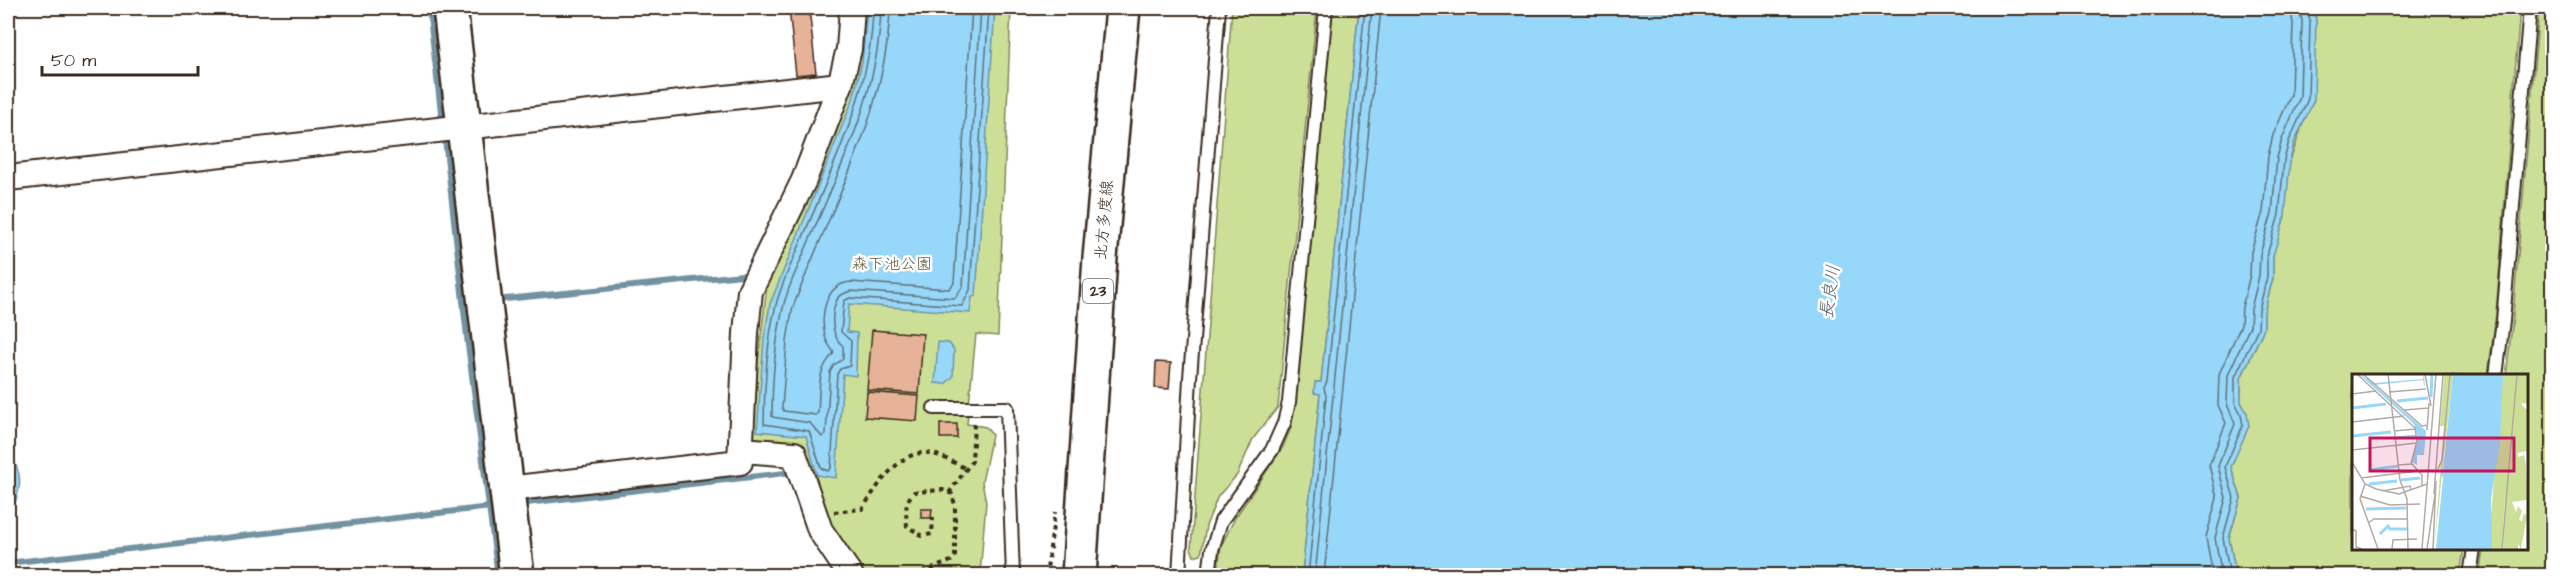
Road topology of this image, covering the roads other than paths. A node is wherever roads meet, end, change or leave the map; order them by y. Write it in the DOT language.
graph roads {
  1 [pos="450,8"];
  2 [pos="852,8"];
  3 [pos="1219,8"];
  4 [pos="1326,8"];
  5 [pos="2530,8"];
  6 [pos="1122,10"];
  7 [pos="840,85"];
  8 [pos="464,126"];
  9 [pos="8,178"];
  10 [pos="2496,374"];
  11 [pos="934,408"];
  12 [pos="742,450"];
  13 [pos="1088,464"];
  14 [pos="509,498"];
  15 [pos="2474,550"];
  16 [pos="517,576"];
  17 [pos="851,576"];
  18 [pos="1012,576"];
  19 [pos="1063,576"];
  20 [pos="1078,576"];
  21 [pos="1179,576"];
  22 [pos="1209,576"];
  23 [pos="2470,576"];
  1 -- 8 [label="main road"];
  2 -- 7 [label="street"];
  3 -- 21 [label="lane"];
  4 -- 22 [label="lane"];
  5 -- 10 [label="lane"];
  6 -- 13 [label="main road, 北方多度線 / 23"];
  7 -- 8 [label="street"];
  7 -- 12 [label="street"];
  8 -- 9 [label="street"];
  8 -- 14 [label="main road"];
  11 -- 18 [label="lane"];
  12 -- 14 [label="street"];
  12 -- 17 [label="street"];
  13 -- 19 [label="street"];
  13 -- 20 [label="main road, 北方多度線 / 23"];
  14 -- 16 [label="main road"];
  15 -- 23 [label="lane"];
}
